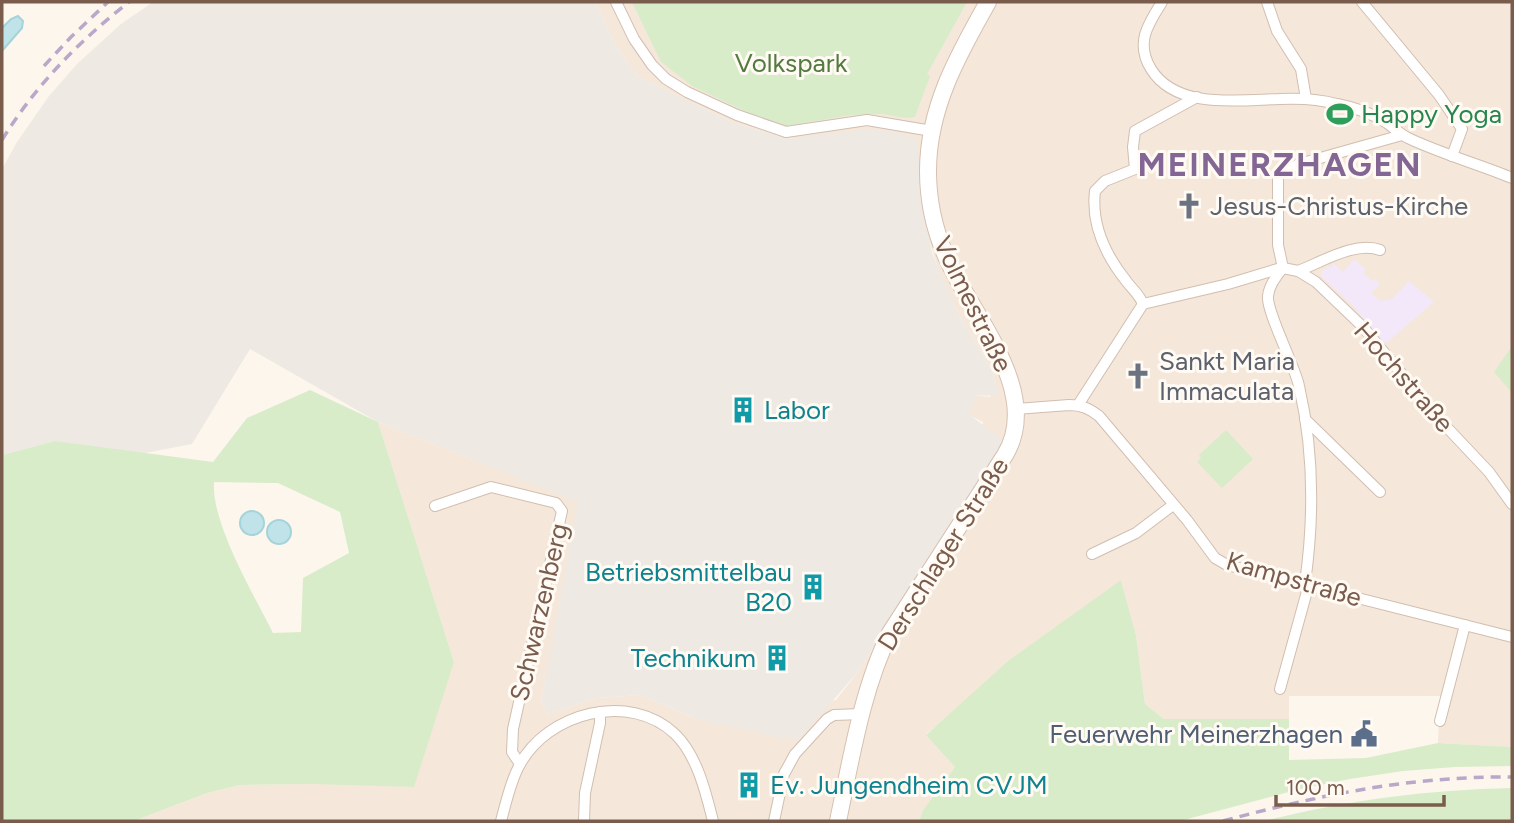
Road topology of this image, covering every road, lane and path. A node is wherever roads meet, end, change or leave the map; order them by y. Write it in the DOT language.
graph roads {
  1 [pos="616,2"];
  2 [pos="988,2"];
  3 [pos="1162,2"];
  4 [pos="1267,2"];
  5 [pos="1362,2"];
  6 [pos="1197,97"];
  7 [pos="1306,99"];
  8 [pos="932,131"];
  9 [pos="1402,135"];
  10 [pos="1452,156"];
  11 [pos="1512,178"];
  12 [pos="1380,250"];
  13 [pos="1283,268"];
  14 [pos="1298,271"];
  15 [pos="1143,304"];
  16 [pos="1077,405"];
  17 [pos="1015,410"];
  18 [pos="1305,419"];
  19 [pos="1380,492"];
  20 [pos="1512,504"];
  21 [pos="1173,505"];
  22 [pos="435,506"];
  23 [pos="1092,554"];
  24 [pos="1307,584"];
  25 [pos="1465,625"];
  26 [pos="1512,637"];
  27 [pos="1280,689"];
  28 [pos="600,712"];
  29 [pos="862,714"];
  30 [pos="1440,721"];
  31 [pos="520,764"];
  32 [pos="501,821"];
  33 [pos="584,821"];
  34 [pos="713,821"];
  35 [pos="774,821"];
  36 [pos="838,821"];
  1 -- 8 [label="street"];
  2 -- 8 [label="main road, Volmestraße"];
  3 -- 6 [label="street"];
  4 -- 7 [label="street"];
  5 -- 10 [label="street"];
  6 -- 7 [label="street"];
  6 -- 15 [label="street"];
  7 -- 9 [label="street"];
  8 -- 17 [label="main road, Volmestraße"];
  9 -- 10 [label="street"];
  9 -- 13 [label="street"];
  10 -- 11 [label="street"];
  12 -- 14 [label="street"];
  13 -- 14 [label="street, Hochstraße"];
  13 -- 15 [label="street"];
  13 -- 18 [label="street"];
  14 -- 20 [label="street, Hochstraße"];
  15 -- 16 [label="street"];
  16 -- 17 [label="street"];
  16 -- 21 [label="street, Kampstraße"];
  17 -- 29 [label="main road, Derschlager Straße"];
  18 -- 19 [label="street"];
  18 -- 24 [label="street"];
  21 -- 23 [label="street"];
  21 -- 24 [label="street, Kampstraße"];
  22 -- 31 [label="street, Schwarzenberg"];
  24 -- 25 [label="street, Kampstraße"];
  24 -- 27 [label="street"];
  25 -- 26 [label="street, Kampstraße"];
  25 -- 30 [label="street"];
  28 -- 31 [label="street"];
  28 -- 33 [label="street"];
  28 -- 34 [label="street"];
  29 -- 35 [label="street"];
  29 -- 36 [label="main road, Derschlager Straße"];
  31 -- 32 [label="street"];
}
